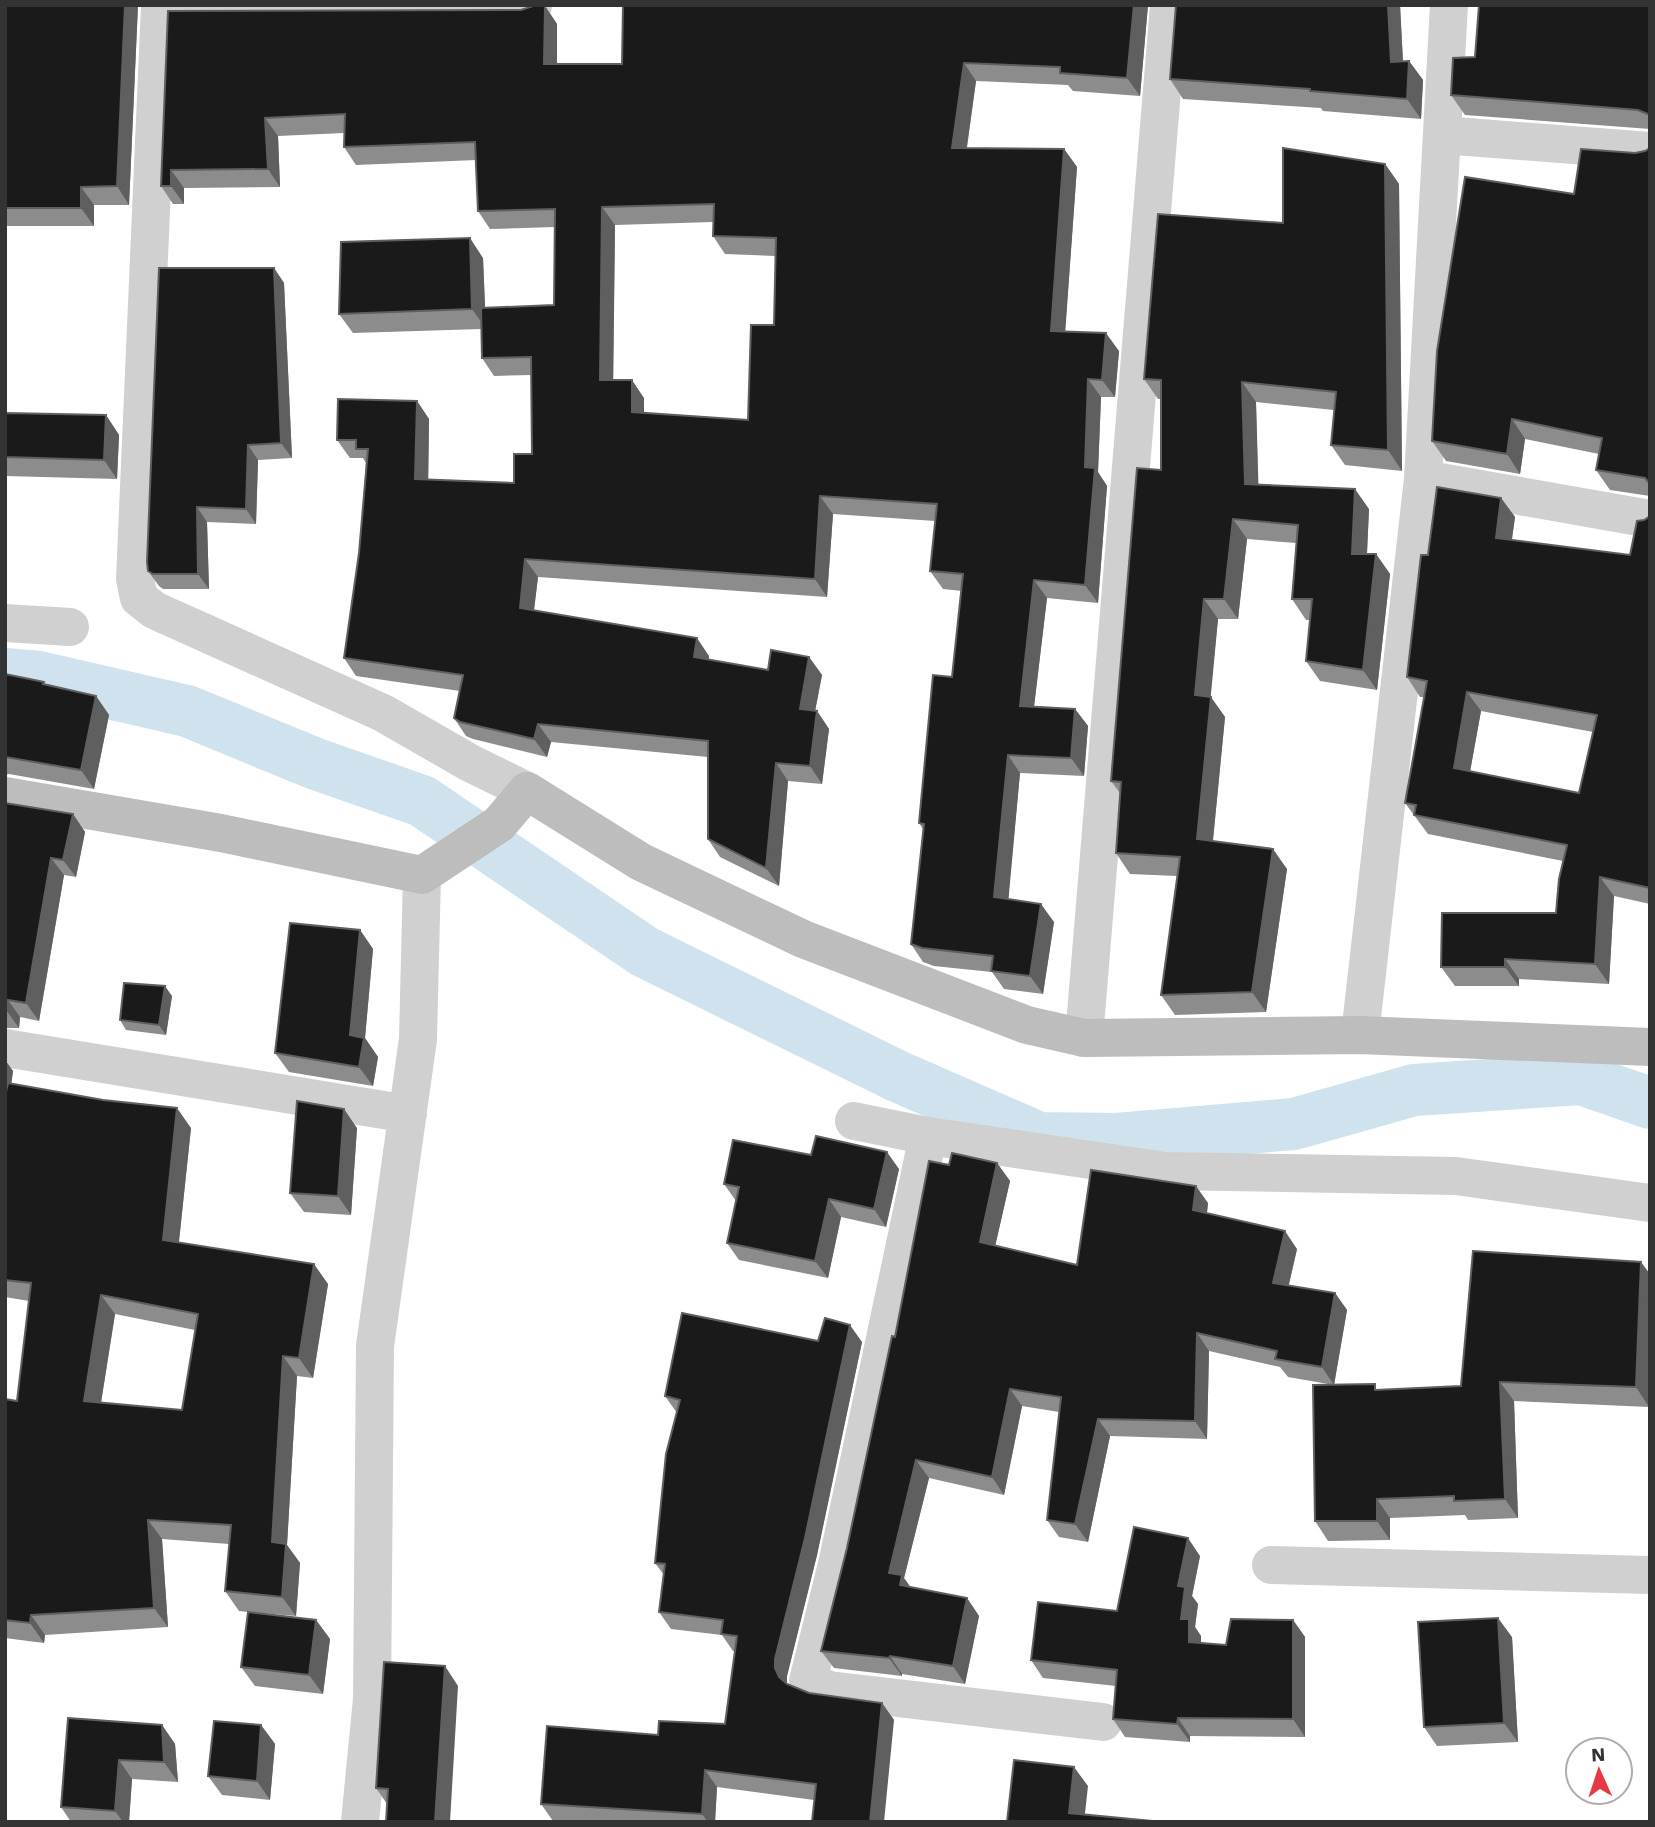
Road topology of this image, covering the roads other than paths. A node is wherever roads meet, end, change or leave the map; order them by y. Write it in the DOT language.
graph roads {
  1 [pos="1169,5"];
  2 [pos="1448,5"];
  3 [pos="160,6"];
  4 [pos="533,6"];
  5 [pos="1442,135"];
  6 [pos="1650,151"];
  7 [pos="1423,479"];
  8 [pos="1650,519"];
  9 [pos="5,623"];
  10 [pos="70,627"];
  11 [pos="527,791"];
  12 [pos="5,796"];
  13 [pos="435,866"];
  14 [pos="1360,1035"];
  15 [pos="1084,1038"];
  16 [pos="1650,1047"];
  17 [pos="5,1048"];
  18 [pos="408,1114"];
  19 [pos="854,1121"];
  20 [pos="928,1136"];
  21 [pos="1650,1203"];
  22 [pos="1271,1565"];
  23 [pos="1650,1575"];
  24 [pos="1102,1722"];
  25 [pos="360,1822"];
  1 -- 15 [label="street"];
  2 -- 5 [label="street"];
  3 -- 4 [label="street"];
  3 -- 11 [label="street"];
  5 -- 6 [label="street"];
  5 -- 7 [label="street"];
  7 -- 8 [label="street"];
  7 -- 14 [label="street"];
  9 -- 10 [label="street"];
  11 -- 13 [label="main road"];
  11 -- 15 [label="main road"];
  12 -- 13 [label="main road"];
  13 -- 18 [label="street"];
  14 -- 15 [label="main road"];
  14 -- 16 [label="main road"];
  17 -- 18 [label="street"];
  18 -- 25 [label="street"];
  19 -- 20 [label="street"];
  20 -- 21 [label="street"];
  20 -- 24 [label="street"];
  22 -- 23 [label="street"];
}
